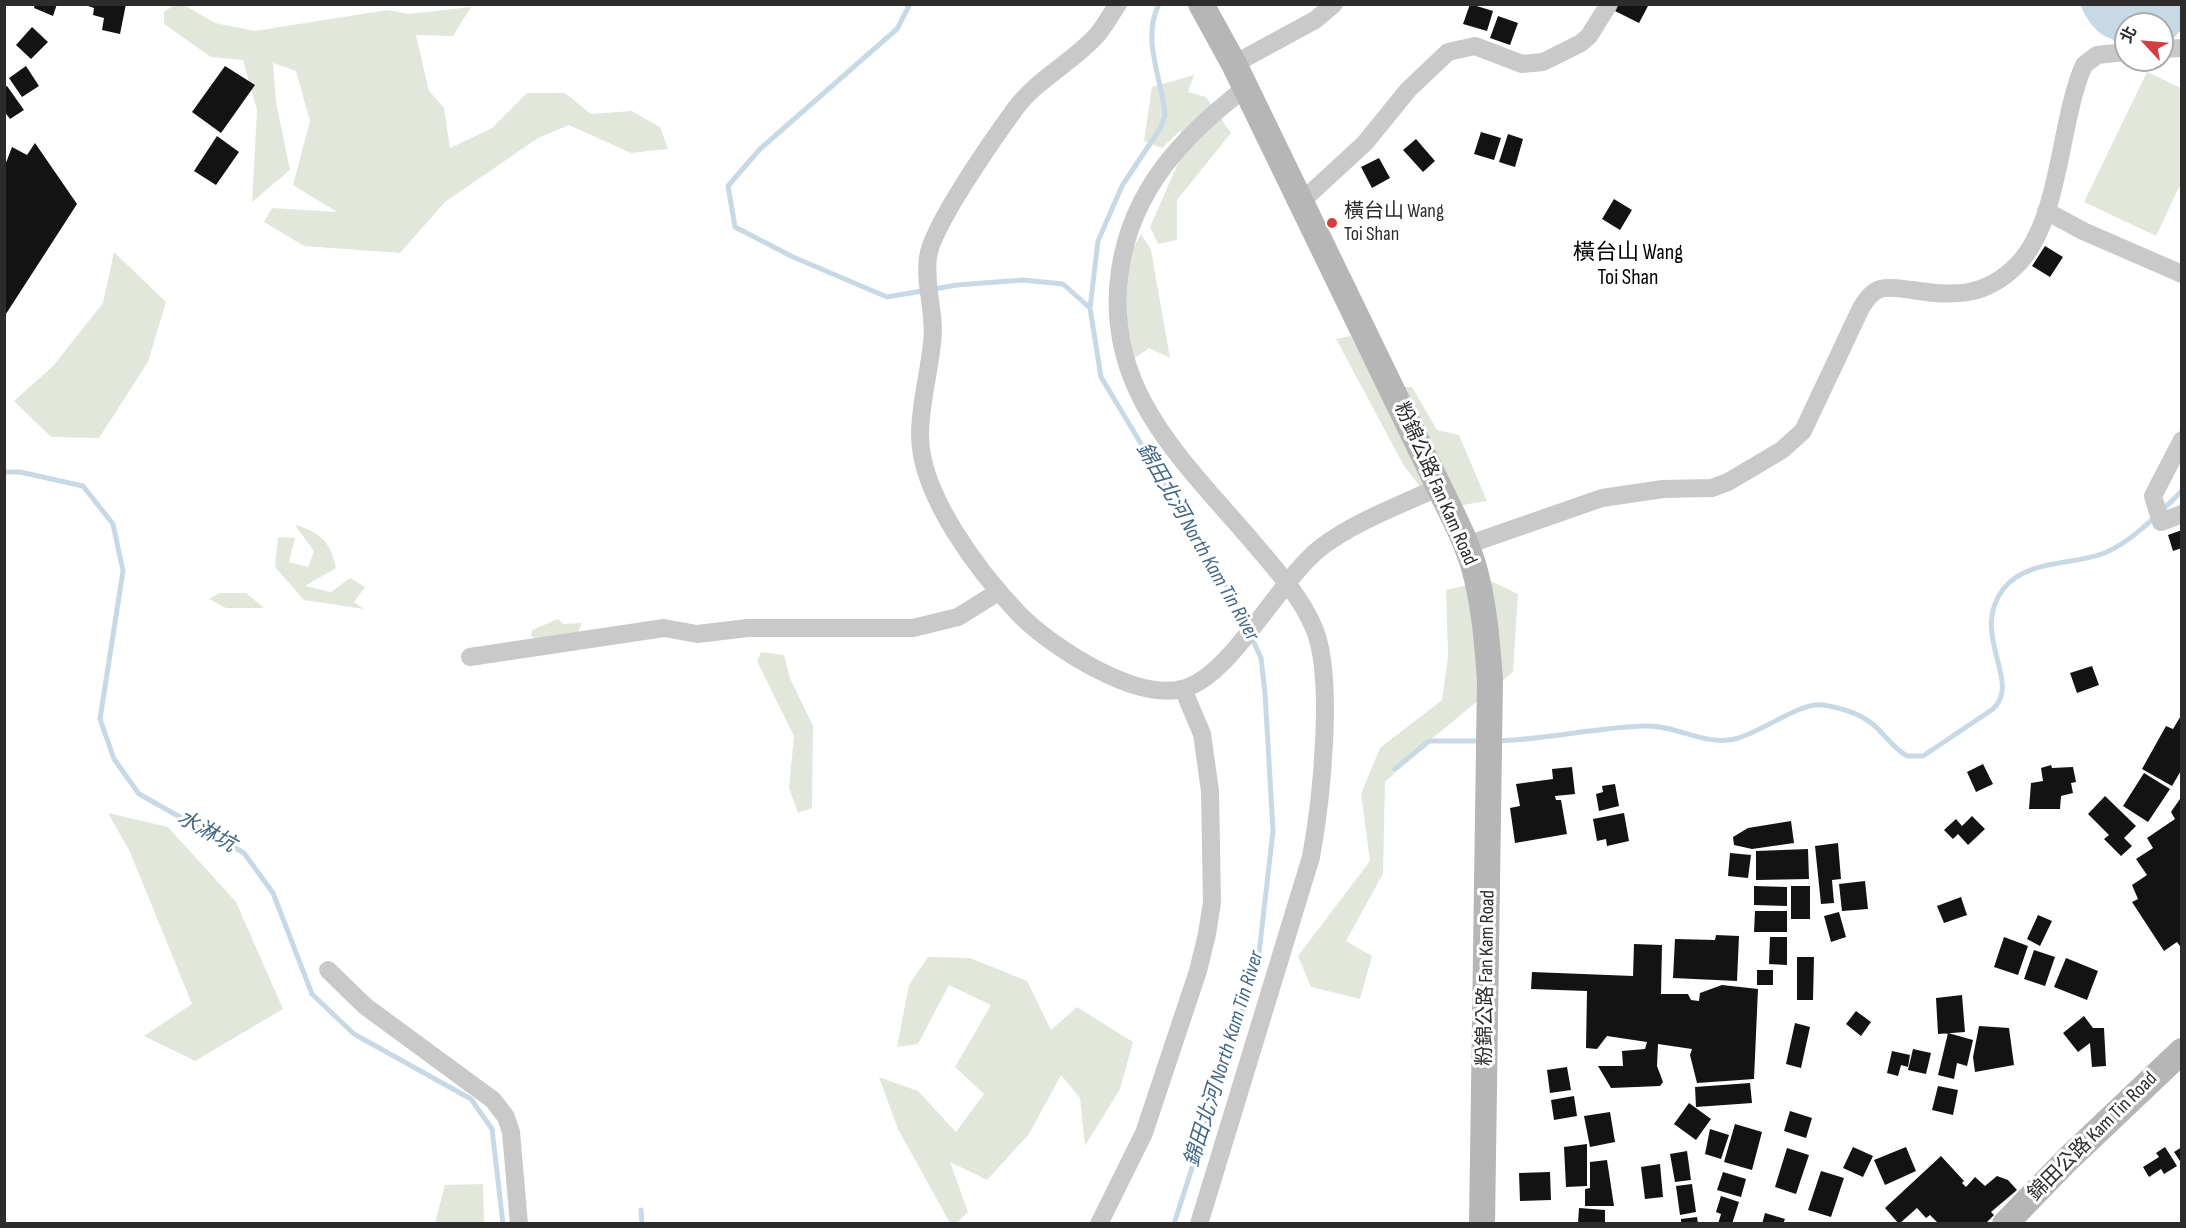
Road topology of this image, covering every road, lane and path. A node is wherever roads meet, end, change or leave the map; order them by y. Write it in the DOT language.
graph roads {
  1 [pos="1118,4"];
  2 [pos="1201,4"];
  3 [pos="1334,4"];
  4 [pos="1610,4"];
  5 [pos="2114,53"];
  6 [pos="1234,64"];
  7 [pos="1245,88"];
  8 [pos="1301,202"];
  9 [pos="2046,211"];
  10 [pos="2181,274"];
  11 [pos="2181,440"];
  12 [pos="1439,487"];
  13 [pos="2181,514"];
  14 [pos="1467,545"];
  15 [pos="1287,582"];
  16 [pos="998,592"];
  17 [pos="470,657"];
  18 [pos="1183,689"];
  19 [pos="328,970"];
  20 [pos="2181,1051"];
  21 [pos="519,1224"];
  22 [pos="1099,1224"];
  23 [pos="1199,1224"];
  24 [pos="1482,1224"];
  25 [pos="2006,1224"];
  1 -- 16 [label="street"];
  2 -- 6 [label="main road, 粉錦公路 Fan Kam Road"];
  3 -- 6 [label="street"];
  4 -- 8 [label="street"];
  5 -- 9 [label="street"];
  6 -- 7 [label="main road, 粉錦公路 Fan Kam Road"];
  7 -- 8 [label="main road, 粉錦公路 Fan Kam Road"];
  7 -- 15 [label="street"];
  8 -- 12 [label="main road, 粉錦公路 Fan Kam Road"];
  9 -- 10 [label="street"];
  9 -- 14 [label="street"];
  11 -- 13 [label="street"];
  12 -- 14 [label="main road, 粉錦公路 Fan Kam Road"];
  12 -- 15 [label="street"];
  14 -- 24 [label="main road, 粉錦公路 Fan Kam Road"];
  15 -- 18 [label="street"];
  15 -- 23 [label="street"];
  16 -- 17 [label="street"];
  16 -- 18 [label="street"];
  18 -- 22 [label="street"];
  19 -- 21 [label="street"];
  20 -- 25 [label="main road, 錦田公路 Kam Tin Road"];
}
